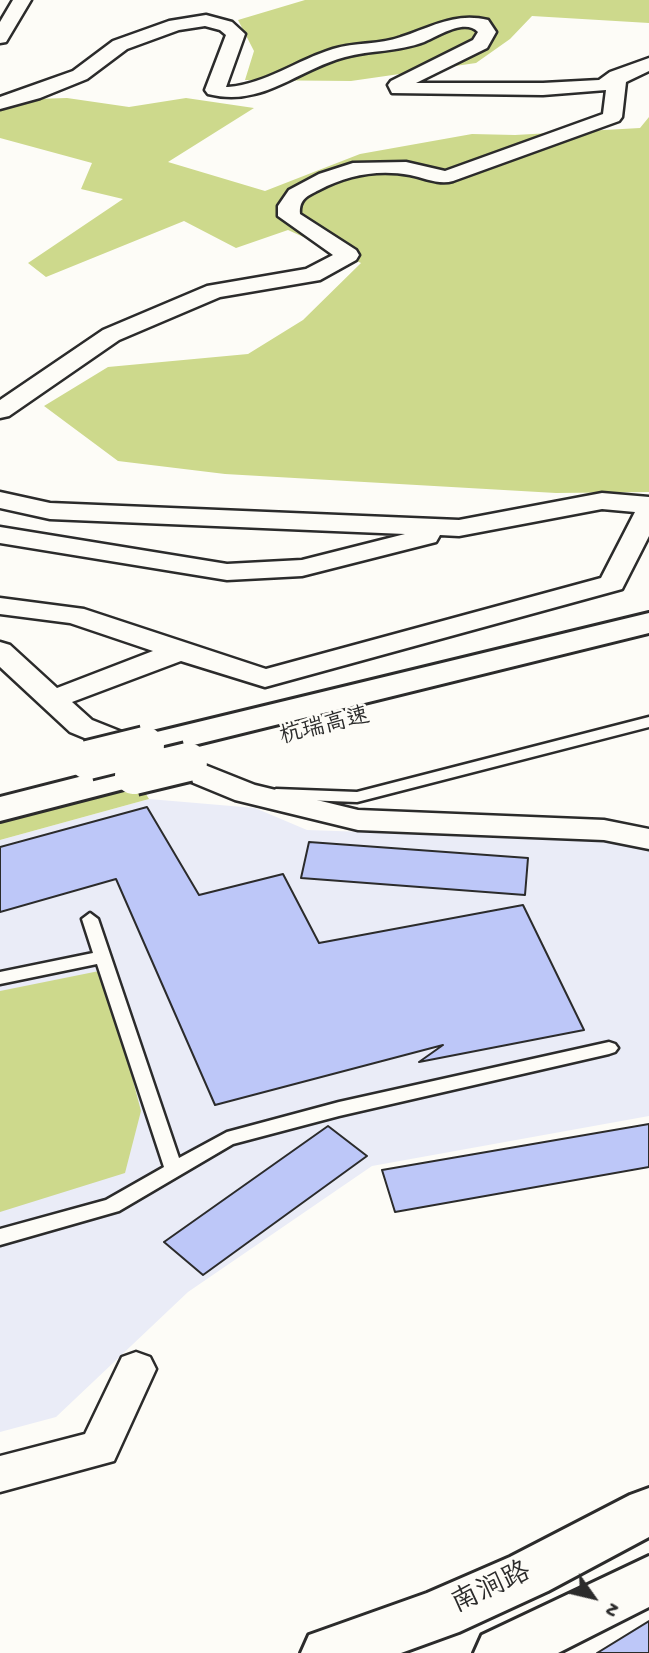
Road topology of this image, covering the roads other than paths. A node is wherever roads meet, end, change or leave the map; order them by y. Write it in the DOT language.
graph roads {
  1 [pos="22,0"];
  2 [pos="0,38"];
  3 [pos="649,64"];
  4 [pos="617,76"];
  5 [pos="0,103"];
  6 [pos="0,411"];
  7 [pos="0,500"];
  8 [pos="649,508"];
  9 [pos="459,528"];
  10 [pos="0,535"];
  11 [pos="0,606"];
  12 [pos="649,623"];
  13 [pos="649,648"];
  14 [pos="0,651"];
  15 [pos="180,651"];
  16 [pos="51,699"];
  17 [pos="649,722"];
  18 [pos="139,761"];
  19 [pos="0,781"];
  20 [pos="246,793"];
  21 [pos="0,808"];
  22 [pos="649,839"];
  23 [pos="90,919"];
  24 [pos="102,957"];
  25 [pos="0,978"];
  26 [pos="609,1048"];
  27 [pos="174,1170"];
  28 [pos="0,1237"];
  29 [pos="136,1369"];
  30 [pos="0,1474"];
  31 [pos="649,1511"];
  32 [pos="649,1580"];
  33 [pos="328,1653"];
  34 [pos="502,1653"];
  1 -- 2 [label="street"];
  3 -- 4 [label="street"];
  4 -- 5 [label="street"];
  4 -- 6 [label="street"];
  7 -- 9 [label="street"];
  8 -- 9 [label="street"];
  8 -- 15 [label="street"];
  9 -- 10 [label="street"];
  11 -- 15 [label="street"];
  12 -- 18 [label="highway, 杭瑞高速"];
  13 -- 18 [label="highway, 杭瑞高速, bridge"];
  14 -- 16 [label="street"];
  15 -- 16 [label="street"];
  16 -- 20 [label="street"];
  17 -- 20 [label="lane"];
  18 -- 19 [label="highway, 杭瑞高速, bridge"];
  18 -- 21 [label="highway, 杭瑞高速"];
  20 -- 22 [label="street"];
  23 -- 24 [label="lane"];
  24 -- 25 [label="lane"];
  24 -- 27 [label="lane"];
  26 -- 27 [label="lane"];
  27 -- 28 [label="lane"];
  29 -- 30 [label="street"];
  31 -- 33 [label="highway, 南涧路"];
  32 -- 34 [label="highway"];
}
